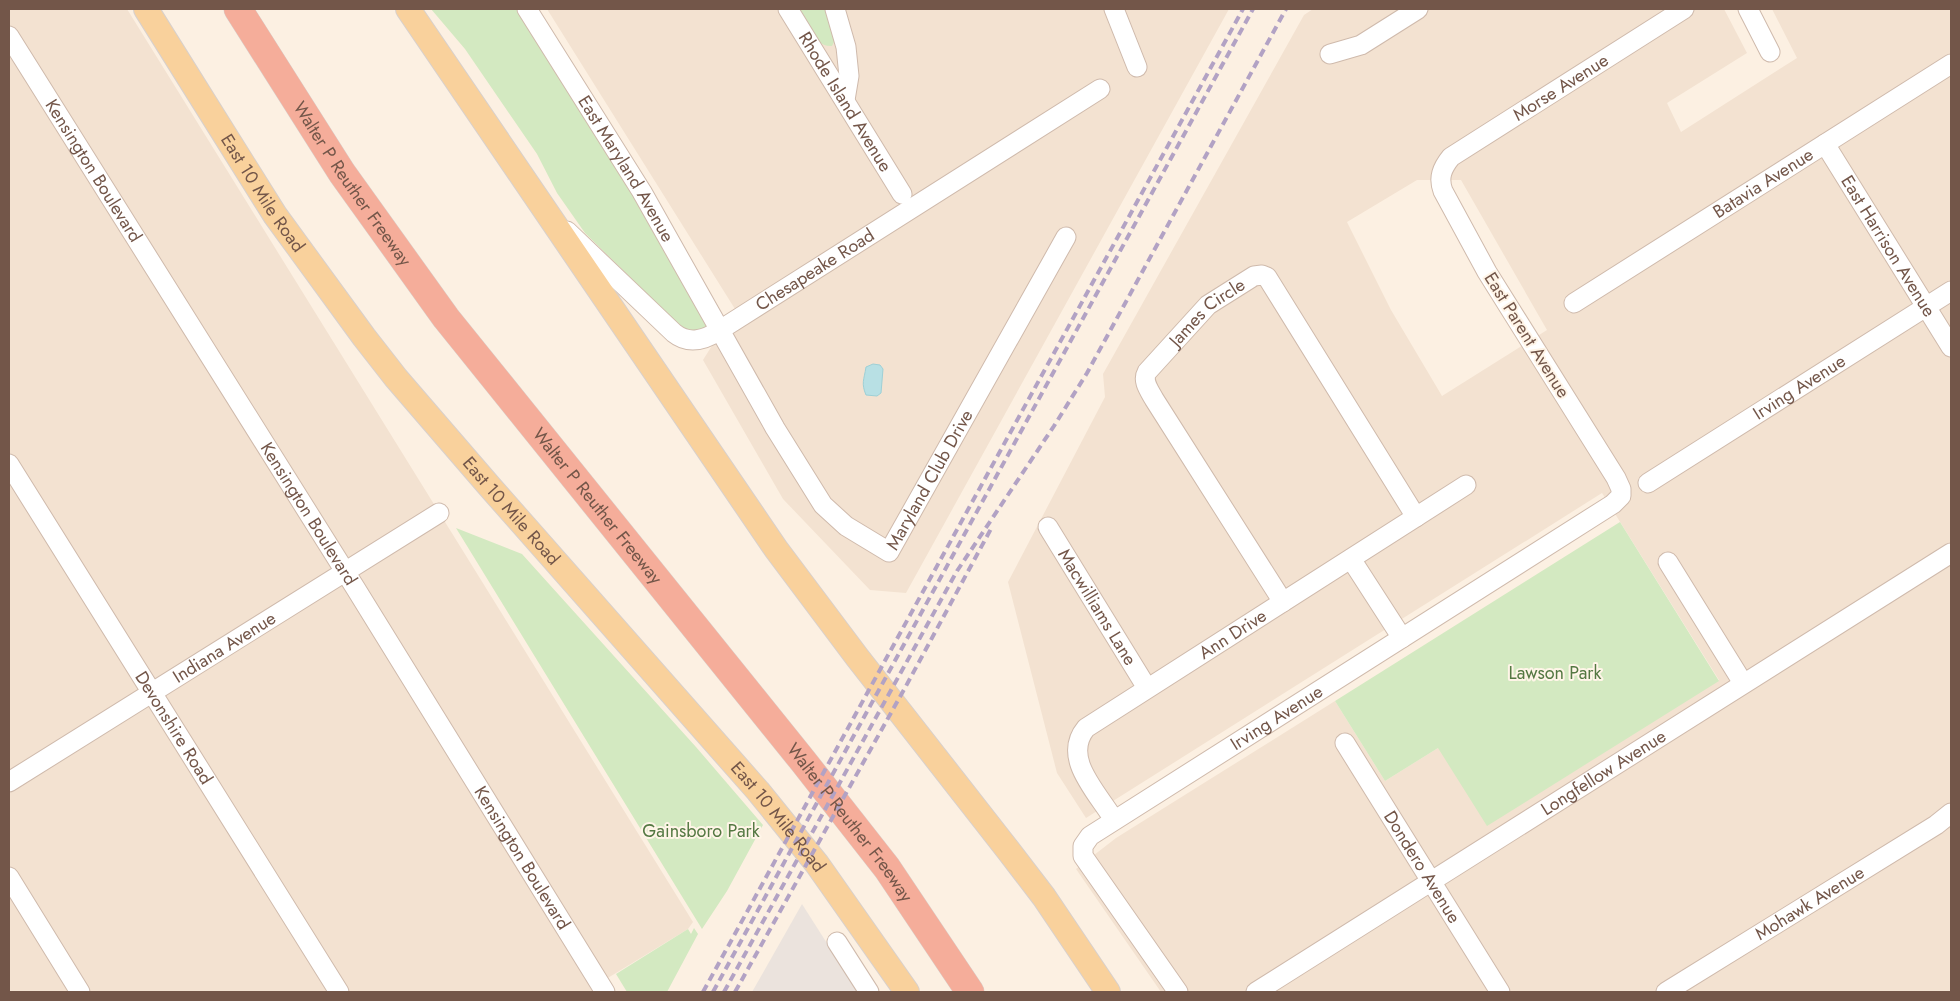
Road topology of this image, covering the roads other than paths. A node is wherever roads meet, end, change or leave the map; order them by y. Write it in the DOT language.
graph roads {
  1 [pos="146,9"];
  2 [pos="238,9"];
  3 [pos="408,9"];
  4 [pos="526,9"];
  5 [pos="788,9"];
  6 [pos="835,9"];
  7 [pos="1114,9"];
  8 [pos="1418,9"];
  9 [pos="1684,9"];
  10 [pos="1748,9"];
  11 [pos="9,36"];
  12 [pos="1770,52"];
  13 [pos="1330,54"];
  14 [pos="1951,64"];
  15 [pos="1137,67"];
  16 [pos="1100,90"];
  17 [pos="844,100"];
  18 [pos="1825,144"];
  19 [pos="1442,171"];
  20 [pos="902,194"];
  21 [pos="547,212"];
  22 [pos="1066,237"];
  23 [pos="1951,291"];
  24 [pos="1574,302"];
  25 [pos="1926,307"];
  26 [pos="720,330"];
  27 [pos="1951,347"];
  28 [pos="9,464"];
  29 [pos="1648,483"];
  30 [pos="1466,485"];
  31 [pos="1621,496"];
  32 [pos="439,513"];
  33 [pos="1416,517"];
  34 [pos="1048,527"];
  35 [pos="1951,553"];
  36 [pos="1351,559"];
  37 [pos="1668,562"];
  38 [pos="344,571"];
  39 [pos="1283,602"];
  40 [pos="1402,638"];
  41 [pos="1743,684"];
  42 [pos="1147,688"];
  43 [pos="152,693"];
  44 [pos="1345,743"];
  45 [pos="9,782"];
  46 [pos="1951,813"];
  47 [pos="1114,820"];
  48 [pos="9,877"];
  49 [pos="1430,882"];
  50 [pos="837,942"];
  51 [pos="80,992"];
  52 [pos="339,992"];
  53 [pos="605,992"];
  54 [pos="869,992"];
  55 [pos="907,992"];
  56 [pos="970,992"];
  57 [pos="1108,992"];
  58 [pos="1178,992"];
  59 [pos="1256,992"];
  60 [pos="1500,992"];
  61 [pos="1666,992"];
  1 -- 55 [label="main road, East 10 Mile Road"];
  2 -- 56 [label="highway, Walter P Reuther Freeway"];
  3 -- 21 [label="main road"];
  4 -- 26 [label="street, East Maryland Avenue"];
  5 -- 17 [label="street, Rhode Island Avenue"];
  6 -- 17 [label="street"];
  7 -- 15 [label="street"];
  8 -- 13 [label="street"];
  9 -- 19 [label="street, Morse Avenue"];
  10 -- 12 [label="street"];
  11 -- 38 [label="street, Kensington Boulevard"];
  14 -- 18 [label="street, Batavia Avenue"];
  16 -- 26 [label="street, Chesapeake Road"];
  17 -- 20 [label="street, Rhode Island Avenue"];
  18 -- 24 [label="street, Batavia Avenue"];
  18 -- 25 [label="street, East Harrison Avenue"];
  19 -- 31 [label="street, East Parent Avenue"];
  21 -- 26 [label="street, Chesapeake Road"];
  21 -- 57 [label="main road"];
  22 -- 26 [label="street, Maryland Club Drive"];
  23 -- 25 [label="street, Irving Avenue"];
  25 -- 27 [label="street, East Harrison Avenue"];
  25 -- 29 [label="street, Irving Avenue"];
  28 -- 43 [label="street, Devonshire Road"];
  30 -- 33 [label="street, Ann Drive"];
  31 -- 40 [label="street, Irving Avenue"];
  32 -- 38 [label="street, Indiana Avenue"];
  33 -- 36 [label="street, Ann Drive"];
  33 -- 39 [label="street, James Circle"];
  34 -- 42 [label="street, Macwilliams Lane"];
  35 -- 41 [label="street, Longfellow Avenue"];
  36 -- 39 [label="street, Ann Drive"];
  36 -- 40 [label="street"];
  37 -- 41 [label="street"];
  38 -- 43 [label="street, Indiana Avenue"];
  38 -- 53 [label="street, Kensington Boulevard"];
  39 -- 42 [label="street, Ann Drive"];
  40 -- 47 [label="street, Irving Avenue"];
  41 -- 49 [label="street, Longfellow Avenue"];
  42 -- 47 [label="street, Ann Drive"];
  43 -- 45 [label="street, Indiana Avenue"];
  43 -- 52 [label="street, Devonshire Road"];
  44 -- 49 [label="street, Dondero Avenue"];
  46 -- 61 [label="street, Mohawk Avenue"];
  47 -- 58 [label="street, Irving Avenue"];
  48 -- 51 [label="street"];
  49 -- 59 [label="street, Longfellow Avenue"];
  49 -- 60 [label="street, Dondero Avenue"];
  50 -- 54 [label="street"];
}
